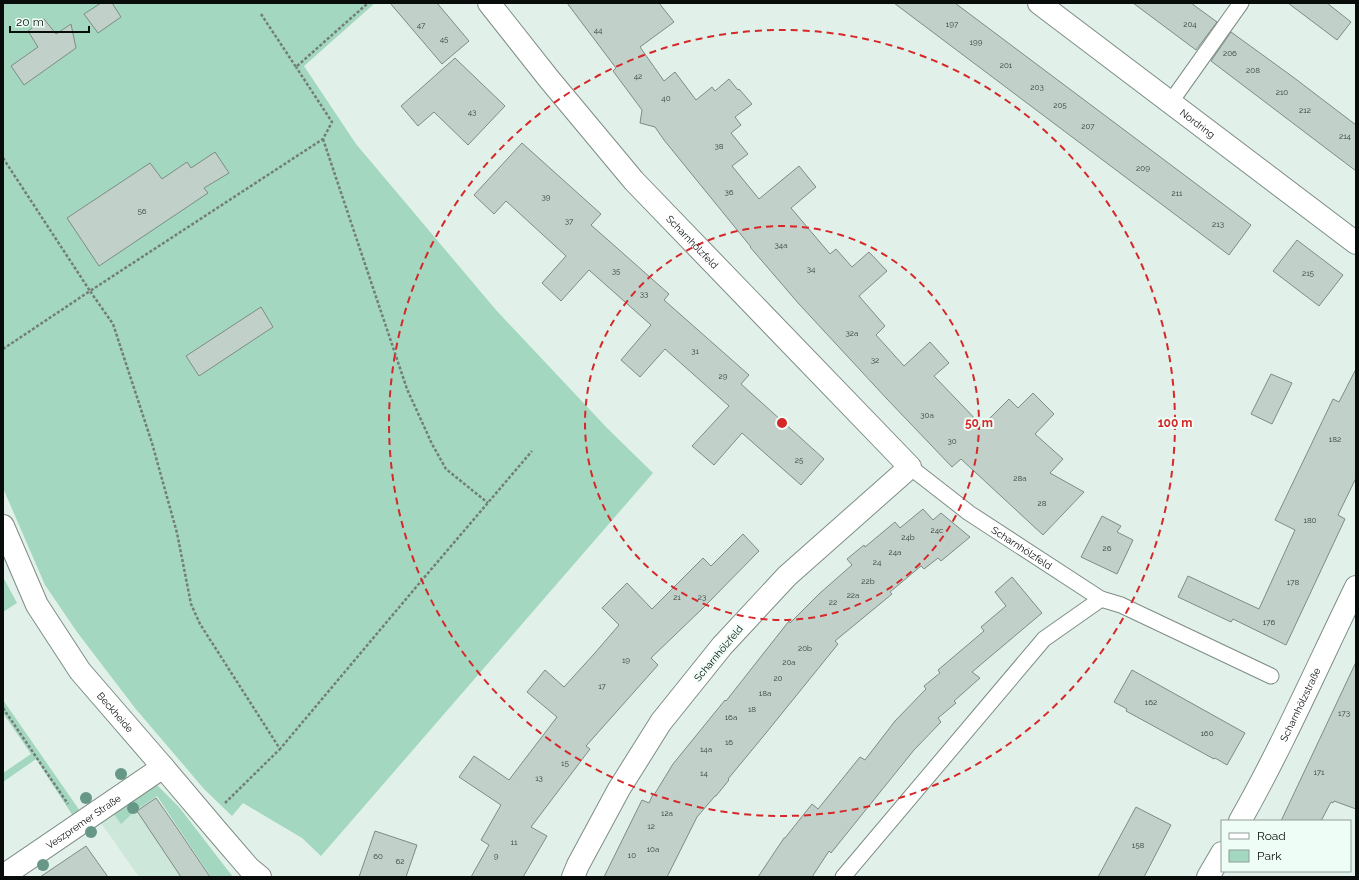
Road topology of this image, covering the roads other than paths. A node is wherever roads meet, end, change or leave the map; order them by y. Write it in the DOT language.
graph roads {
  1 [pos="489,3"];
  2 [pos="1241,3"];
  3 [pos="1044,5"];
  4 [pos="1170,103"];
  5 [pos="1356,243"];
  6 [pos="910,467"];
  7 [pos="3,526"];
  8 [pos="1356,587"];
  9 [pos="1101,599"];
  10 [pos="1350,614"];
  11 [pos="1271,676"];
  12 [pos="163,767"];
  13 [pos="1241,820"];
  14 [pos="1221,855"];
  15 [pos="3,876"];
  16 [pos="260,877"];
  17 [pos="573,877"];
  18 [pos="843,877"];
  19 [pos="1208,877"];
  1 -- 6 [label="street, Scharnhölzfeld"];
  2 -- 4 [label="lane"];
  3 -- 4 [label="street, Nordring"];
  4 -- 5 [label="street, Nordring"];
  6 -- 9 [label="lane, Scharnhölzfeld"];
  6 -- 17 [label="street, Scharnhölzfeld"];
  7 -- 12 [label="street, Beckheide"];
  8 -- 10 [label="street, Scharnhölzstraße"];
  9 -- 11 [label="lane, Scharnhölzfeld"];
  9 -- 18 [label="lane"];
  10 -- 13 [label="street, Scharnhölzstraße"];
  12 -- 15 [label="street, Veszpremer Straße"];
  12 -- 16 [label="street, Beckheide"];
  14 -- 19 [label="street"];
}
